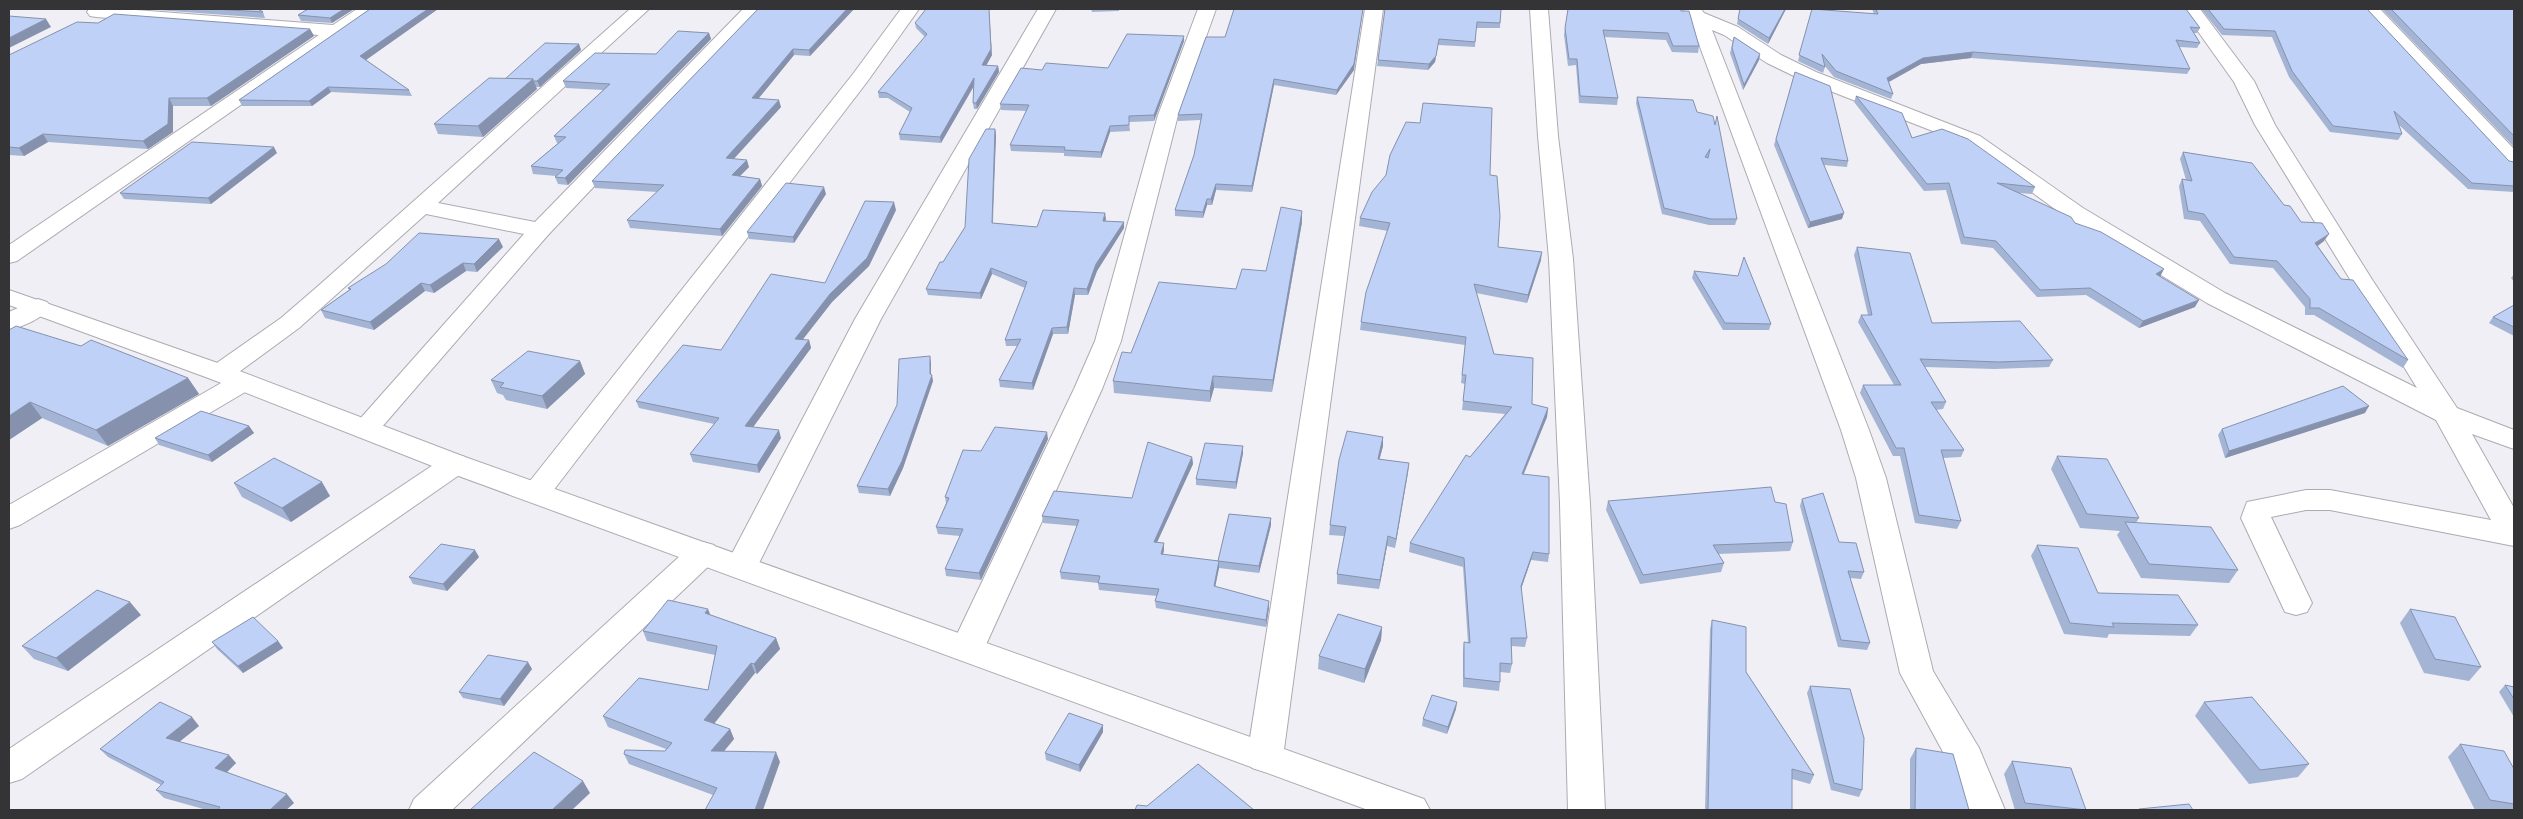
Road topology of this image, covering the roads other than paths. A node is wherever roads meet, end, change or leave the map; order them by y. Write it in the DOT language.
graph roads {
  1 [pos="368,9"];
  2 [pos="640,9"];
  3 [pos="753,9"];
  4 [pos="910,9"];
  5 [pos="1047,9"];
  6 [pos="1207,9"];
  7 [pos="1374,9"];
  8 [pos="1539,9"];
  9 [pos="2191,9"];
  10 [pos="2370,9"];
  11 [pos="99,10"];
  12 [pos="1695,13"];
  13 [pos="79,21"];
  14 [pos="336,31"];
  15 [pos="2514,161"];
  16 [pos="421,206"];
  17 [pos="540,230"];
  18 [pos="9,256"];
  19 [pos="9,297"];
  20 [pos="38,307"];
  21 [pos="9,322"];
  22 [pos="231,378"];
  23 [pos="2447,414"];
  24 [pos="365,429"];
  25 [pos="2514,440"];
  26 [pos="455,464"];
  27 [pos="536,493"];
  28 [pos="9,518"];
  29 [pos="2514,534"];
  30 [pos="703,554"];
  31 [pos="741,567"];
  32 [pos="2296,603"];
  33 [pos="967,649"];
  34 [pos="1265,757"];
  35 [pos="9,768"];
  36 [pos="427,810"];
  37 [pos="1411,810"];
  38 [pos="1587,810"];
  39 [pos="1986,810"];
  1 -- 14 [label="street"];
  2 -- 16 [label="street"];
  3 -- 17 [label="street"];
  4 -- 27 [label="street"];
  5 -- 31 [label="street"];
  6 -- 33 [label="street"];
  7 -- 34 [label="street"];
  8 -- 38 [label="street"];
  9 -- 23 [label="street"];
  10 -- 15 [label="street"];
  11 -- 13 [label="street"];
  11 -- 14 [label="street"];
  12 -- 23 [label="street"];
  12 -- 39 [label="street"];
  14 -- 18 [label="street"];
  16 -- 17 [label="street"];
  16 -- 22 [label="street"];
  17 -- 24 [label="street"];
  19 -- 20 [label="street"];
  20 -- 21 [label="street"];
  20 -- 22 [label="street"];
  22 -- 24 [label="street"];
  22 -- 28 [label="street"];
  23 -- 25 [label="street"];
  23 -- 29 [label="street"];
  24 -- 26 [label="street"];
  26 -- 27 [label="street"];
  26 -- 35 [label="street"];
  27 -- 30 [label="street"];
  29 -- 32 [label="street"];
  30 -- 31 [label="street"];
  30 -- 36 [label="street"];
  31 -- 33 [label="street"];
  33 -- 34 [label="street"];
  34 -- 37 [label="street"];
}
